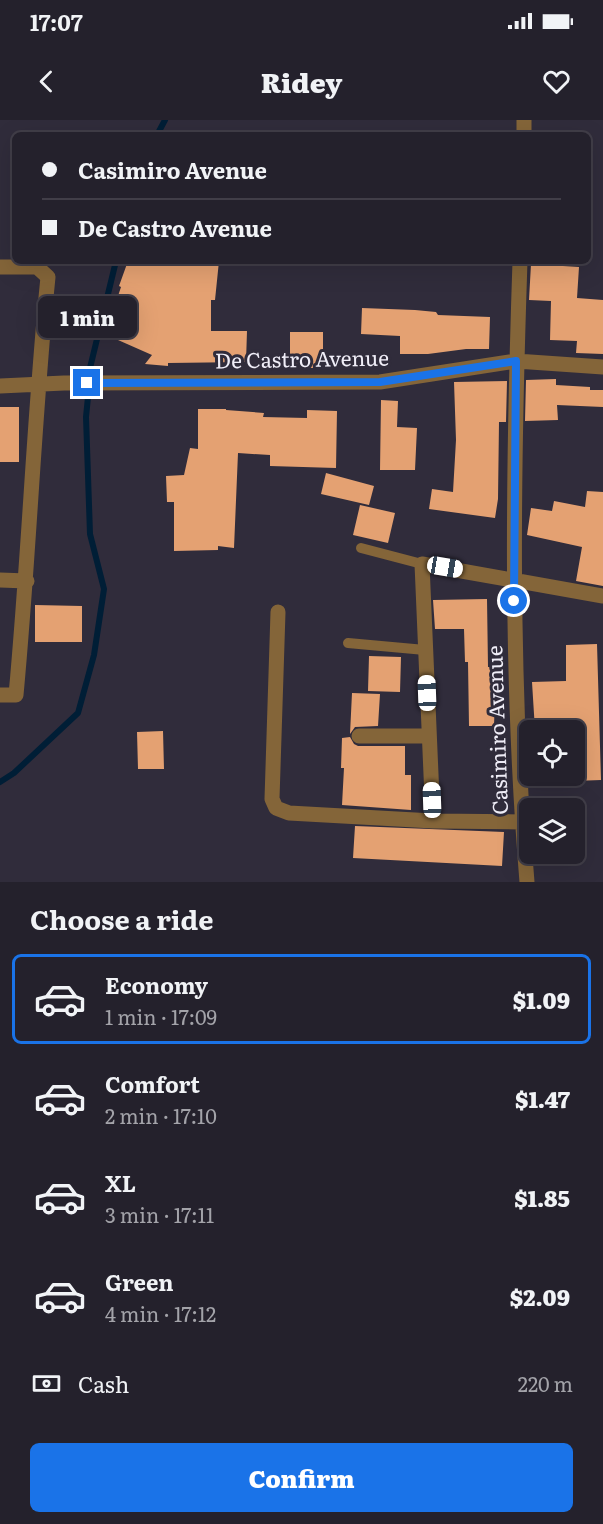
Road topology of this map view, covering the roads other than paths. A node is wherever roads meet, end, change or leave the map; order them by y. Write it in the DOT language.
graph roads {
  1 [pos="520,264"];
  2 [pos="0,267"];
  3 [pos="516,361"];
  4 [pos="603,367"];
  5 [pos="38,384"];
  6 [pos="0,386"];
  7 [pos="361,548"];
  8 [pos="422,564"];
  9 [pos="513,579"];
  10 [pos="0,580"];
  11 [pos="27,581"];
  12 [pos="603,596"];
  13 [pos="278,612"];
  14 [pos="348,643"];
  15 [pos="425,651"];
  16 [pos="0,694"];
  17 [pos="359,736"];
  18 [pos="429,736"];
  19 [pos="521,798"];
  20 [pos="433,821"];
  21 [pos="519,822"];
  22 [pos="526,864"];
  23 [pos="527,882"];
  1 -- 3 [label="street, Casimiro Avenue"];
  2 -- 5 [label="street"];
  3 -- 4 [label="street, De Castro Avenue"];
  3 -- 5 [label="street, De Castro Avenue"];
  3 -- 9 [label="street, Casimiro Avenue"];
  5 -- 6 [label="street, De Castro Avenue"];
  5 -- 11 [label="street"];
  7 -- 8 [label="lane"];
  8 -- 9 [label="street"];
  8 -- 15 [label="street"];
  9 -- 12 [label="street"];
  9 -- 19 [label="street, Casimiro Avenue"];
  10 -- 11 [label="street"];
  11 -- 16 [label="street"];
  13 -- 20 [label="street"];
  14 -- 15 [label="lane"];
  15 -- 18 [label="street"];
  17 -- 18 [label="street"];
  18 -- 20 [label="street"];
  20 -- 21 [label="street"];
  22 -- 23 [label="street, Casimiro Avenue"];
}
